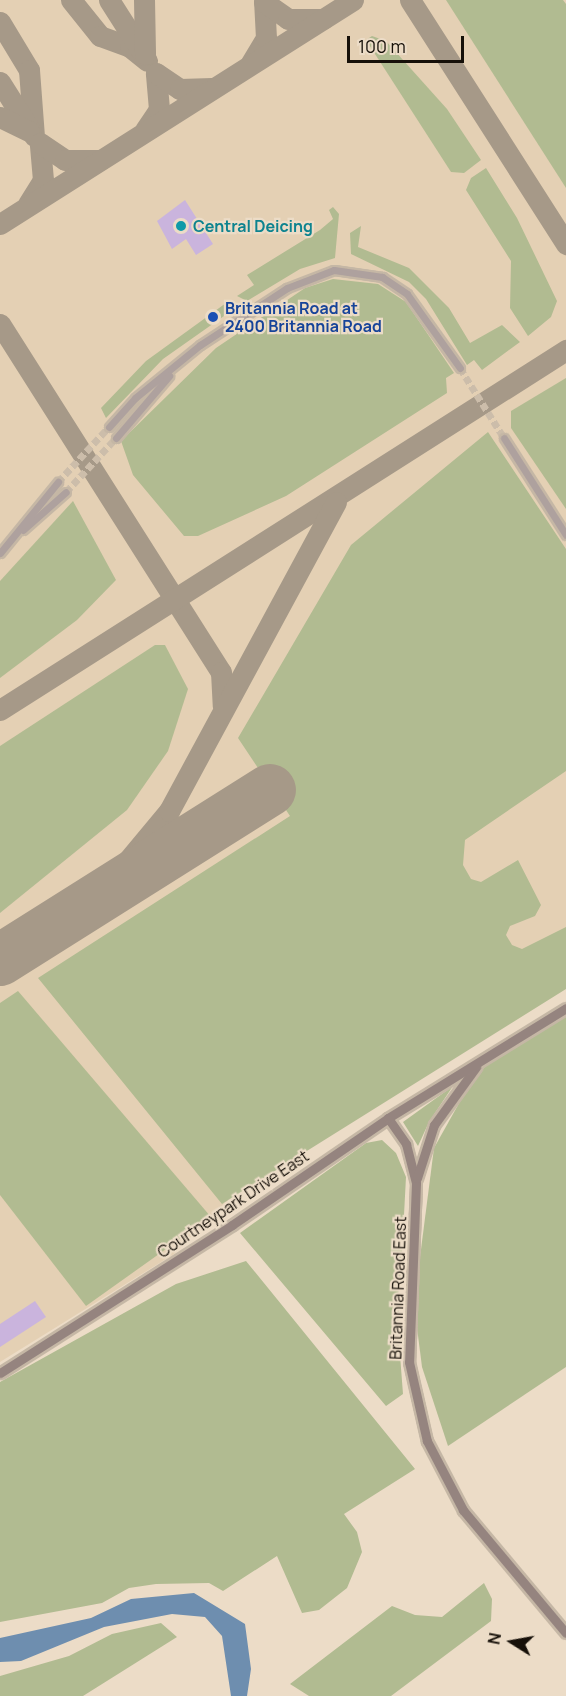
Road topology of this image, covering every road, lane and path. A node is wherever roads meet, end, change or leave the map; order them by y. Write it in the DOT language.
graph roads {
  1 [pos="175,368"];
  2 [pos="460,368"];
  3 [pos="110,427"];
  4 [pos="116,438"];
  5 [pos="504,438"];
  6 [pos="58,482"];
  7 [pos="66,492"];
  8 [pos="16,535"];
  9 [pos="566,535"];
  10 [pos="0,553"];
  11 [pos="566,1008"];
  12 [pos="483,1060"];
  13 [pos="388,1118"];
  14 [pos="416,1183"];
  15 [pos="0,1373"];
  16 [pos="566,1633"];
  1 -- 2 [label="street"];
  1 -- 3 [label="street"];
  1 -- 4 [label="street"];
  5 -- 9 [label="street"];
  6 -- 8 [label="street"];
  7 -- 8 [label="street"];
  8 -- 10 [label="street"];
  11 -- 12 [label="street"];
  12 -- 13 [label="street, Courtneypark Drive East"];
  12 -- 14 [label="street"];
  13 -- 14 [label="street, Britannia Road East"];
  13 -- 15 [label="street, Courtneypark Drive East"];
  14 -- 16 [label="street, Britannia Road East"];
}
